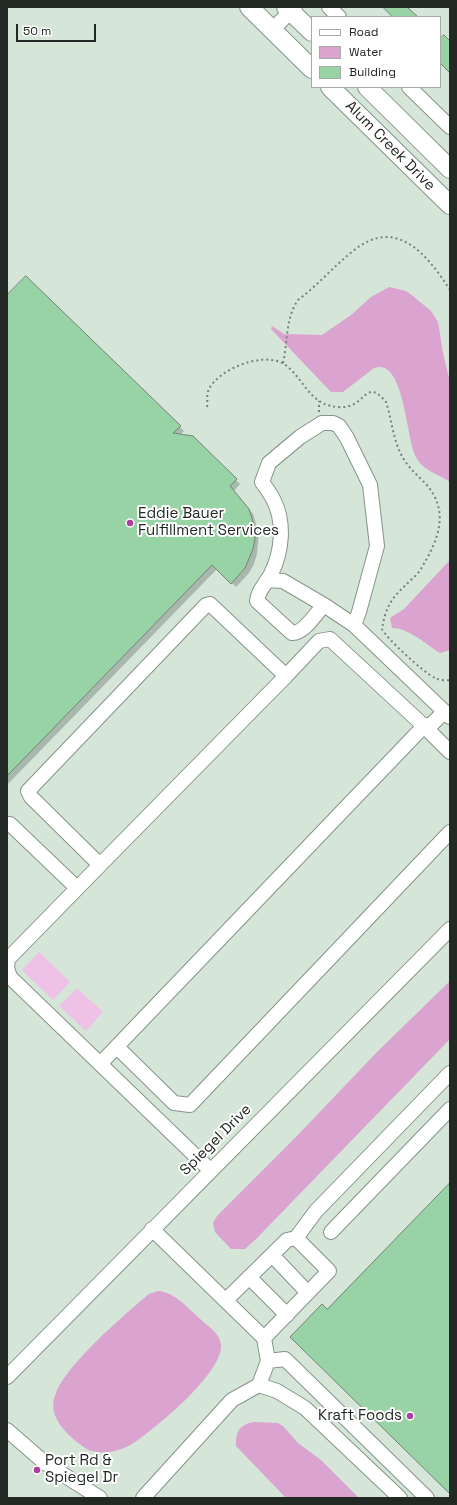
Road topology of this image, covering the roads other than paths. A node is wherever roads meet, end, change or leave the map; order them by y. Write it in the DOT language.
graph roads {
  1 [pos="249,7"];
  2 [pos="329,7"];
  3 [pos="291,8"];
  4 [pos="338,16"];
  5 [pos="272,30"];
  6 [pos="311,31"];
  7 [pos="311,68"];
  8 [pos="331,88"];
  9 [pos="368,88"];
  10 [pos="411,88"];
  11 [pos="450,127"];
  12 [pos="450,169"];
  13 [pos="450,205"];
  14 [pos="267,580"];
  15 [pos="324,605"];
  16 [pos="354,625"];
  17 [pos="286,676"];
  18 [pos="449,716"];
  19 [pos="424,726"];
  20 [pos="450,752"];
  21 [pos="7,824"];
  22 [pos="450,832"];
  23 [pos="100,865"];
  24 [pos="77,888"];
  25 [pos="450,929"];
  26 [pos="117,1047"];
  27 [pos="100,1064"];
  28 [pos="450,1073"];
  29 [pos="450,1109"];
  30 [pos="210,1170"];
  31 [pos="152,1229"];
  32 [pos="331,1232"];
  33 [pos="291,1239"];
  34 [pos="272,1255"];
  35 [pos="250,1277"];
  36 [pos="308,1293"];
  37 [pos="226,1300"];
  38 [pos="287,1315"];
  39 [pos="264,1338"];
  40 [pos="268,1361"];
  41 [pos="7,1377"];
  42 [pos="259,1386"];
  43 [pos="7,1430"];
  44 [pos="100,1498"];
  45 [pos="143,1498"];
  46 [pos="400,1498"];
  47 [pos="427,1498"];
  1 -- 5 [label="main road"];
  2 -- 4 [label="street"];
  3 -- 5 [label="street"];
  3 -- 6 [label="main road"];
  5 -- 7 [label="main road"];
  8 -- 13 [label="main road, Alum Creek Drive"];
  9 -- 12 [label="main road, Alum Creek Drive"];
  10 -- 11 [label="street"];
  14 -- 15 [label="street"];
  14 -- 15 [label="street"];
  14 -- 16 [label="street"];
  15 -- 16 [label="street"];
  16 -- 18 [label="street"];
  17 -- 19 [label="street"];
  17 -- 23 [label="street"];
  17 -- 23 [label="street"];
  18 -- 19 [label="street"];
  19 -- 20 [label="street"];
  19 -- 26 [label="street"];
  21 -- 24 [label="street"];
  22 -- 26 [label="street"];
  23 -- 24 [label="street"];
  24 -- 27 [label="street"];
  25 -- 30 [label="street, Spiegel Drive"];
  26 -- 27 [label="street"];
  27 -- 30 [label="street"];
  28 -- 33 [label="street"];
  29 -- 32 [label="street"];
  30 -- 31 [label="street, Spiegel Drive"];
  31 -- 37 [label="street"];
  31 -- 41 [label="street, Spiegel Drive"];
  33 -- 34 [label="street"];
  33 -- 36 [label="street"];
  34 -- 35 [label="street"];
  34 -- 36 [label="street"];
  35 -- 37 [label="street"];
  35 -- 38 [label="street"];
  36 -- 38 [label="street"];
  37 -- 39 [label="street"];
  38 -- 39 [label="street"];
  39 -- 40 [label="street"];
  40 -- 42 [label="street"];
  40 -- 47 [label="street"];
  42 -- 45 [label="street"];
  42 -- 46 [label="street"];
  43 -- 44 [label="street"];
}
